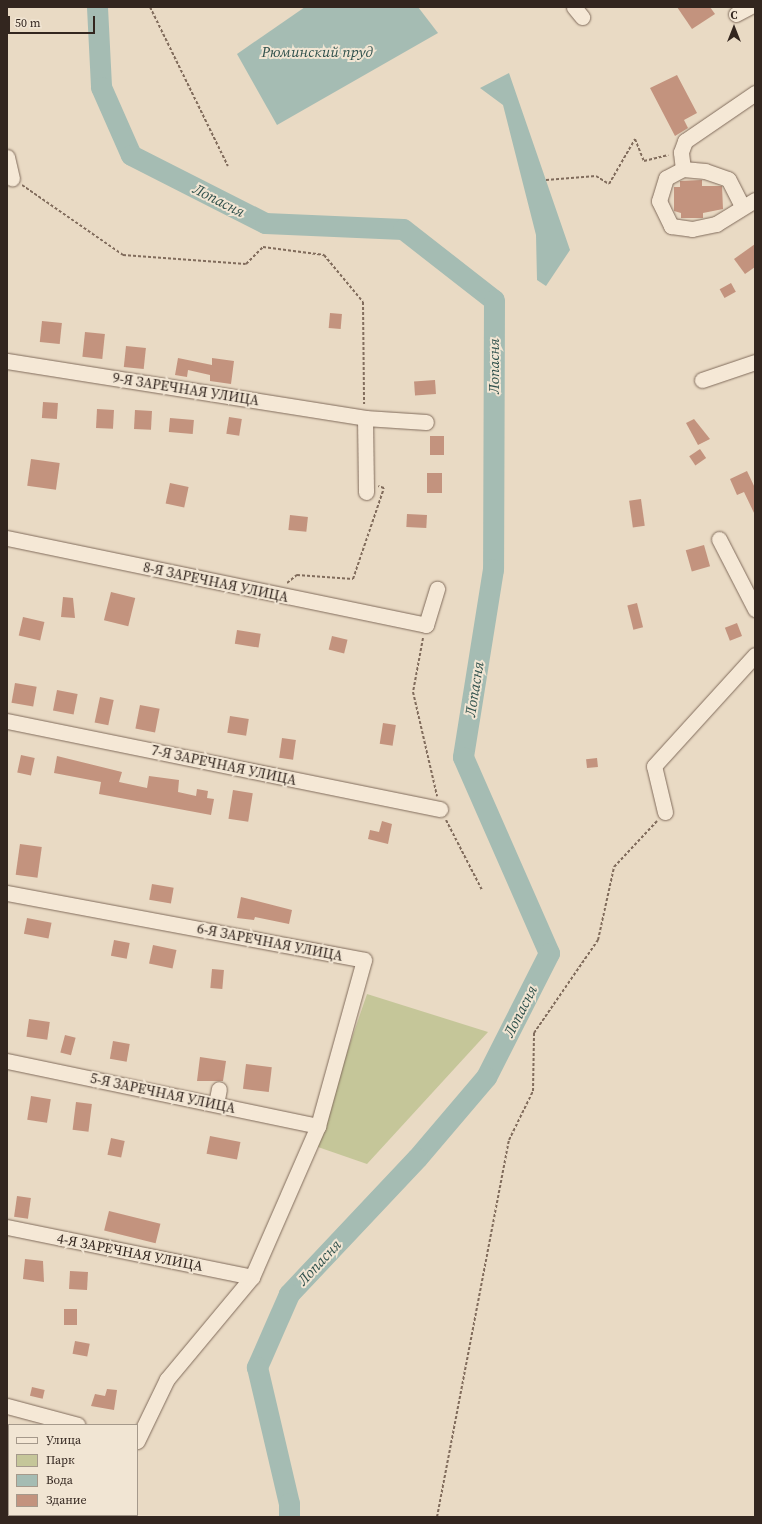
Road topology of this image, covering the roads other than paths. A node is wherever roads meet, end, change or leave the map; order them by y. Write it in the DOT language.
graph roads {
  1 [pos="755,93"];
  2 [pos="7,157"];
  3 [pos="683,169"];
  4 [pos="12,178"];
  5 [pos="749,203"];
  6 [pos="7,361"];
  7 [pos="755,362"];
  8 [pos="702,380"];
  9 [pos="365,418"];
  10 [pos="426,422"];
  11 [pos="366,487"];
  12 [pos="7,538"];
  13 [pos="719,539"];
  14 [pos="437,589"];
  15 [pos="755,609"];
  16 [pos="755,656"];
  17 [pos="7,721"];
  18 [pos="440,809"];
  19 [pos="665,812"];
  20 [pos="7,893"];
  21 [pos="7,1061"];
  22 [pos="218,1089"];
  23 [pos="216,1104"];
  24 [pos="318,1126"];
  25 [pos="7,1228"];
  26 [pos="252,1276"];
  27 [pos="7,1406"];
  28 [pos="74,1424"];
  29 [pos="138,1439"];
  1 -- 3 [label="street"];
  2 -- 4 [label="street"];
  3 -- 5 [label="street"];
  3 -- 5 [label="street"];
  6 -- 9 [label="street, 9-Я ЗАРЕЧНАЯ УЛИЦА"];
  7 -- 8 [label="street"];
  9 -- 10 [label="street, 9-Я ЗАРЕЧНАЯ УЛИЦА"];
  9 -- 11 [label="street"];
  12 -- 14 [label="street, 8-Я ЗАРЕЧНАЯ УЛИЦА"];
  13 -- 15 [label="street"];
  16 -- 19 [label="street"];
  17 -- 18 [label="street, 7-Я ЗАРЕЧНАЯ УЛИЦА"];
  20 -- 24 [label="street, 6-Я ЗАРЕЧНАЯ УЛИЦА"];
  21 -- 23 [label="street, 5-Я ЗАРЕЧНАЯ УЛИЦА"];
  22 -- 23 [label="street"];
  23 -- 24 [label="street, 5-Я ЗАРЕЧНАЯ УЛИЦА"];
  24 -- 26 [label="street"];
  25 -- 26 [label="street, 4-Я ЗАРЕЧНАЯ УЛИЦА"];
  26 -- 29 [label="street"];
  27 -- 28 [label="street"];
}
